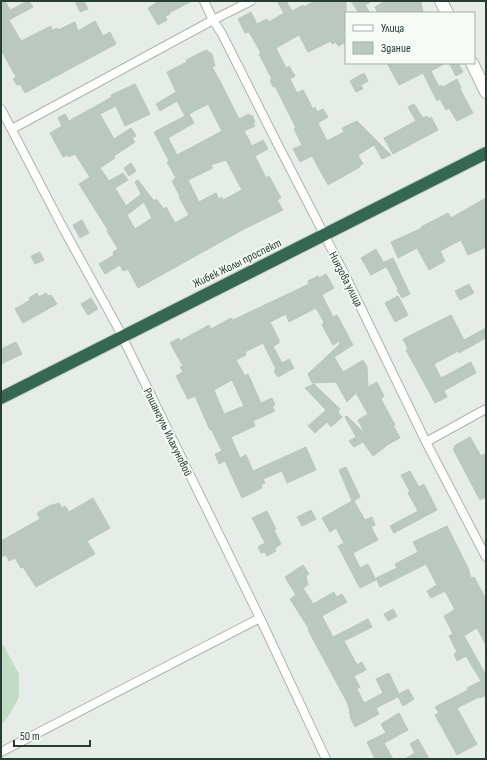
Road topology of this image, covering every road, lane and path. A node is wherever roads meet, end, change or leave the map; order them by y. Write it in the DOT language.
graph roads {
  1 [pos="204,1"];
  2 [pos="251,1"];
  3 [pos="441,1"];
  4 [pos="446,12"];
  5 [pos="213,20"];
  6 [pos="472,64"];
  7 [pos="486,92"];
  8 [pos="1,109"];
  9 [pos="12,129"];
  10 [pos="486,153"];
  11 [pos="324,236"];
  12 [pos="121,337"];
  13 [pos="1,398"];
  14 [pos="486,409"];
  15 [pos="426,442"];
  16 [pos="486,557"];
  17 [pos="260,618"];
  18 [pos="1,752"];
  19 [pos="326,759"];
  1 -- 5 [label="street, Ниязова улица"];
  2 -- 5 [label="street"];
  3 -- 4 [label="street"];
  5 -- 9 [label="street"];
  5 -- 11 [label="street, Ниязова улица"];
  6 -- 7 [label="street"];
  8 -- 9 [label="street, Рошангуль Илахуновой"];
  9 -- 12 [label="street, Рошангуль Илахуновой"];
  10 -- 11 [label="highway, Жибек Жолы проспект"];
  11 -- 12 [label="highway, Жибек Жолы проспект"];
  11 -- 15 [label="street, Ниязова улица"];
  12 -- 13 [label="highway, Жибек Жолы проспект"];
  12 -- 17 [label="street, Рошангуль Илахуновой"];
  14 -- 15 [label="street"];
  15 -- 16 [label="street, Ниязова улица"];
  17 -- 18 [label="street"];
  17 -- 19 [label="street, Рошангуль Илахуновой"];
}
